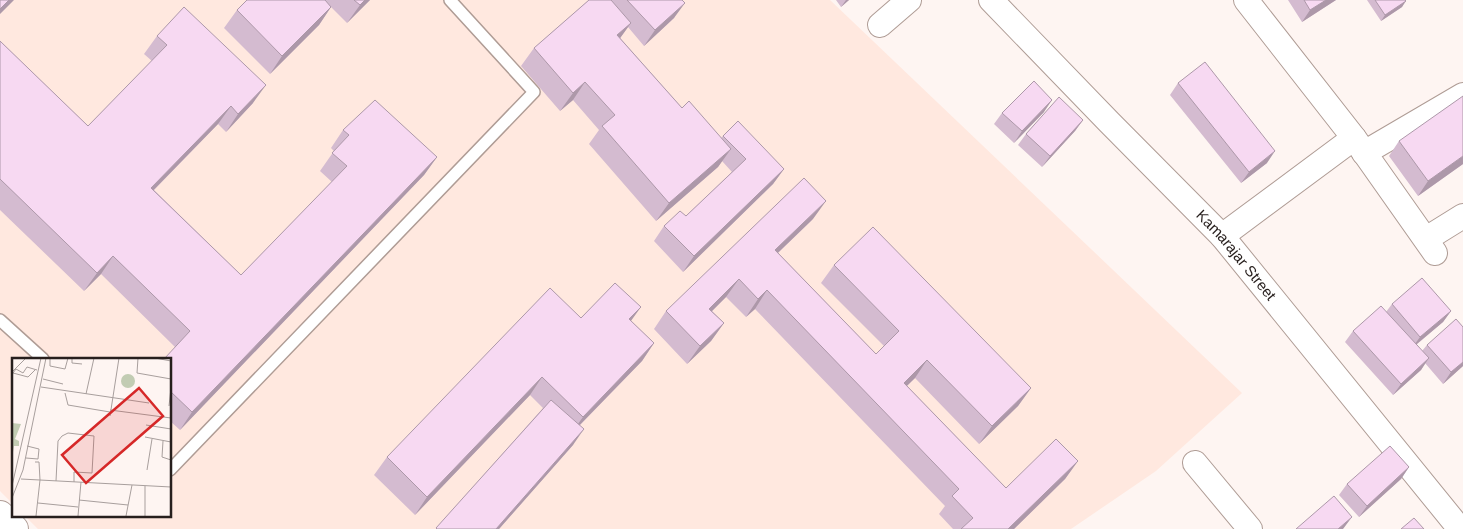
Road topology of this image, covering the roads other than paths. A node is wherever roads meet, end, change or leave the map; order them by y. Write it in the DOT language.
graph roads {
  1 [pos="450,0"];
  2 [pos="908,0"];
  3 [pos="991,0"];
  4 [pos="1246,0"];
  5 [pos="880,25"];
  6 [pos="1463,95"];
  7 [pos="1359,145"];
  8 [pos="1463,216"];
  9 [pos="1222,236"];
  10 [pos="0,320"];
  11 [pos="42,358"];
  12 [pos="1195,463"];
  13 [pos="171,469"];
  14 [pos="0,515"];
  15 [pos="14,529"];
  16 [pos="1250,529"];
  17 [pos="1460,529"];
  1 -- 13 [label="lane"];
  2 -- 5 [label="street"];
  3 -- 9 [label="street, Kamarajar Street"];
  4 -- 7 [label="street"];
  6 -- 7 [label="street"];
  7 -- 8 [label="street"];
  7 -- 9 [label="street"];
  9 -- 17 [label="street, Kamarajar Street"];
  10 -- 11 [label="lane"];
  12 -- 16 [label="street"];
  14 -- 15 [label="main road"];
}
